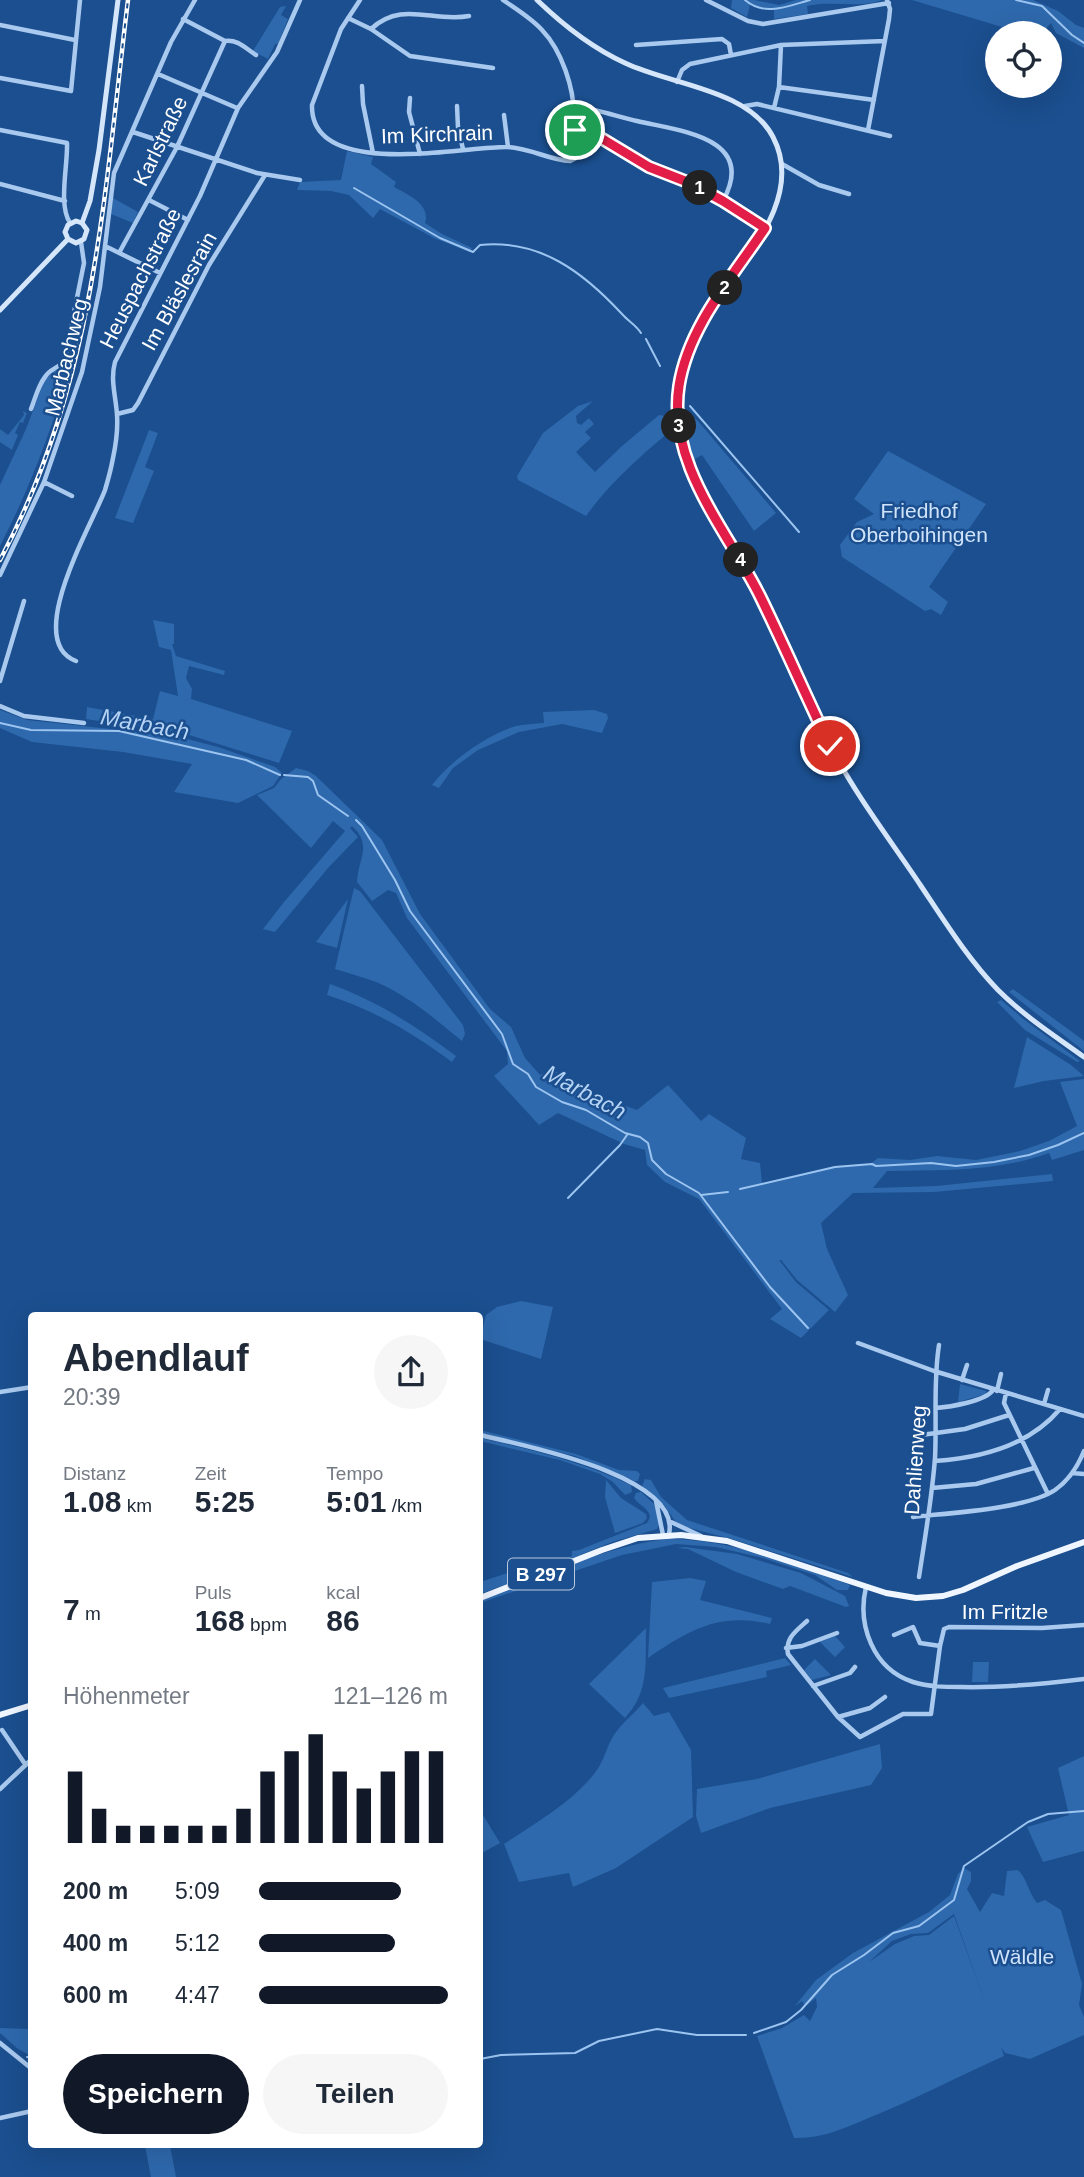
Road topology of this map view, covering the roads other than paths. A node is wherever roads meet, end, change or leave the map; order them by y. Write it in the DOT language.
graph roads {
  1 [pos="80,0"];
  2 [pos="118,0"];
  3 [pos="195,0"];
  4 [pos="300,0"];
  5 [pos="360,0"];
  6 [pos="502,0"];
  7 [pos="537,0"];
  8 [pos="706,0"];
  9 [pos="888,2"];
  10 [pos="469,16"];
  11 [pos="348,18"];
  12 [pos="183,19"];
  13 [pos="0,25"];
  14 [pos="371,29"];
  15 [pos="75,40"];
  16 [pos="225,41"];
  17 [pos="885,41"];
  18 [pos="781,44"];
  19 [pos="636,45"];
  20 [pos="256,55"];
  21 [pos="732,55"];
  22 [pos="494,68"];
  23 [pos="158,74"];
  24 [pos="0,78"];
  25 [pos="677,83"];
  26 [pos="362,86"];
  27 [pos="779,87"];
  28 [pos="201,93"];
  29 [pos="410,98"];
  30 [pos="874,100"];
  31 [pos="574,106"];
  32 [pos="745,106"];
  33 [pos="457,107"];
  34 [pos="238,108"];
  35 [pos="774,108"];
  36 [pos="504,115"];
  37 [pos="574,116"];
  38 [pos="0,130"];
  39 [pos="868,130"];
  40 [pos="131,134"];
  41 [pos="596,135"];
  42 [pos="890,136"];
  43 [pos="575,140"];
  44 [pos="177,146"];
  45 [pos="509,147"];
  46 [pos="463,149"];
  47 [pos="373,153"];
  48 [pos="419,154"];
  49 [pos="216,160"];
  50 [pos="782,164"];
  51 [pos="265,175"];
  52 [pos="300,180"];
  53 [pos="0,184"];
  54 [pos="849,194"];
  55 [pos="149,200"];
  56 [pos="65,201"];
  57 [pos="723,201"];
  58 [pos="188,220"];
  59 [pos="70,223"];
  60 [pos="82,223"];
  61 [pos="765,228"];
  62 [pos="68,239"];
  63 [pos="81,242"];
  64 [pos="105,246"];
  65 [pos="119,253"];
  66 [pos="160,273"];
  67 [pos="0,310"];
  68 [pos="31,409"];
  69 [pos="117,414"];
  70 [pos="44,482"];
  71 [pos="72,496"];
  72 [pos="0,575"];
  73 [pos="24,601"];
  74 [pos="76,661"];
  75 [pos="0,681"];
  76 [pos="0,706"];
  77 [pos="84,723"];
  78 [pos="1084,1057"];
  79 [pos="858,1343"];
  80 [pos="939,1345"];
  81 [pos="967,1365"];
  82 [pos="934,1371"];
  83 [pos="1001,1374"];
  84 [pos="962,1380"];
  85 [pos="28,1388"];
  86 [pos="995,1390"];
  87 [pos="1048,1390"];
  88 [pos="0,1392"];
  89 [pos="1006,1393"];
  90 [pos="1044,1404"];
  91 [pos="936,1408"];
  92 [pos="1059,1409"];
  93 [pos="1009,1415"];
  94 [pos="1084,1416"];
  95 [pos="936,1433"];
  96 [pos="914,1436"];
  97 [pos="483,1437"];
  98 [pos="1021,1441"];
  99 [pos="1084,1451"];
  100 [pos="934,1461"];
  101 [pos="1034,1468"];
  102 [pos="1072,1473"];
  103 [pos="1084,1474"];
  104 [pos="932,1488"];
  105 [pos="1048,1494"];
  106 [pos="655,1500"];
  107 [pos="928,1515"];
  108 [pos="913,1517"];
  109 [pos="671,1521"];
  110 [pos="666,1534"];
  111 [pos="702,1536"];
  112 [pos="1084,1542"];
  113 [pos="919,1577"];
  114 [pos="866,1587"];
  115 [pos="483,1597"];
  116 [pos="807,1620"];
  117 [pos="1084,1625"];
  118 [pos="837,1633"];
  119 [pos="894,1635"];
  120 [pos="940,1646"];
  121 [pos="786,1648"];
  122 [pos="855,1667"];
  123 [pos="1084,1679"];
  124 [pos="813,1686"];
  125 [pos="934,1686"];
  126 [pos="885,1697"];
  127 [pos="28,1706"];
  128 [pos="0,1715"];
  129 [pos="838,1717"];
  130 [pos="2,1730"];
  131 [pos="28,1762"];
  132 [pos="25,1764"];
  133 [pos="0,1789"];
  134 [pos="0,2043"];
  135 [pos="28,2066"];
  136 [pos="28,2112"];
  137 [pos="0,2118"];
  1 -- 15 [label="street"];
  2 -- 60 [label="street"];
  3 -- 12 [label="street, Marbachweg"];
  4 -- 34 [label="street, Heuspachstraße"];
  5 -- 11 [label="street, Im Kirchrain"];
  6 -- 31 [label="street"];
  7 -- 25 [label="street"];
  8 -- 9 [label="street"];
  9 -- 17 [label="street"];
  10 -- 14 [label="street"];
  11 -- 14 [label="street"];
  11 -- 47 [label="street, Im Kirchrain"];
  12 -- 16 [label="street"];
  12 -- 23 [label="street, Marbachweg"];
  13 -- 15 [label="street"];
  14 -- 22 [label="street"];
  15 -- 24 [label="street"];
  16 -- 20 [label="street"];
  16 -- 28 [label="street, Karlstraße"];
  17 -- 18 [label="street"];
  17 -- 30 [label="street"];
  18 -- 21 [label="street"];
  18 -- 27 [label="street"];
  19 -- 21 [label="street"];
  21 -- 25 [label="street"];
  23 -- 28 [label="street"];
  23 -- 40 [label="street, Marbachweg"];
  25 -- 32 [label="street"];
  26 -- 47 [label="street"];
  27 -- 30 [label="street"];
  27 -- 35 [label="street"];
  28 -- 34 [label="street"];
  28 -- 44 [label="street, Karlstraße"];
  29 -- 48 [label="street"];
  30 -- 39 [label="street"];
  31 -- 37 [label="street"];
  31 -- 57 [label="street"];
  32 -- 35 [label="street"];
  32 -- 50 [label="street"];
  33 -- 46 [label="street"];
  34 -- 49 [label="street, Heuspachstraße"];
  35 -- 39 [label="street"];
  36 -- 45 [label="street"];
  37 -- 41 [label="street"];
  37 -- 43 [label="street"];
  38 -- 56 [label="street"];
  39 -- 42 [label="street"];
  40 -- 44 [label="street"];
  40 -- 64 [label="street, Marbachweg"];
  41 -- 43 [label="street"];
  41 -- 57 [label="street"];
  43 -- 45 [label="street, Im Kirchrain"];
  44 -- 49 [label="street"];
  44 -- 55 [label="street, Karlstraße"];
  45 -- 46 [label="street, Im Kirchrain"];
  46 -- 48 [label="street, Im Kirchrain"];
  47 -- 48 [label="street, Im Kirchrain"];
  49 -- 51 [label="street"];
  49 -- 58 [label="street, Heuspachstraße"];
  50 -- 54 [label="street"];
  50 -- 61 [label="street"];
  51 -- 52 [label="street"];
  51 -- 69 [label="street, Im Bläslesrain"];
  53 -- 56 [label="street"];
  55 -- 58 [label="street"];
  55 -- 65 [label="street, Karlstraße"];
  56 -- 59 [label="street"];
  57 -- 61 [label="street"];
  58 -- 66 [label="street, Heuspachstraße"];
  59 -- 60 [label="street"];
  59 -- 62 [label="street"];
  60 -- 63 [label="street"];
  61 -- 78 [label="street"];
  62 -- 63 [label="street"];
  62 -- 67 [label="street"];
  63 -- 68 [label="street"];
  64 -- 65 [label="street"];
  64 -- 70 [label="street, Marbachweg"];
  65 -- 66 [label="street"];
  66 -- 69 [label="street, Heuspachstraße"];
  69 -- 74 [label="street, Heuspachstraße"];
  70 -- 71 [label="street"];
  70 -- 72 [label="street, Marbachweg"];
  73 -- 75 [label="street"];
  76 -- 77 [label="street"];
  79 -- 82 [label="street"];
  80 -- 82 [label="street, Dahlienweg"];
  81 -- 84 [label="street"];
  82 -- 84 [label="street"];
  82 -- 91 [label="street, Dahlienweg"];
  83 -- 86 [label="street"];
  84 -- 86 [label="street"];
  85 -- 88 [label="street"];
  86 -- 89 [label="street"];
  86 -- 91 [label="street"];
  87 -- 90 [label="street"];
  89 -- 90 [label="street"];
  89 -- 93 [label="street"];
  90 -- 92 [label="street"];
  91 -- 95 [label="street, Dahlienweg"];
  92 -- 94 [label="street"];
  92 -- 98 [label="street"];
  93 -- 95 [label="street"];
  93 -- 98 [label="street"];
  95 -- 96 [label="street"];
  95 -- 100 [label="street, Dahlienweg"];
  97 -- 106 [label="street"];
  98 -- 100 [label="street"];
  98 -- 101 [label="street"];
  99 -- 102 [label="street"];
  100 -- 104 [label="street, Dahlienweg"];
  101 -- 104 [label="street"];
  101 -- 105 [label="street"];
  102 -- 103 [label="street"];
  102 -- 105 [label="street"];
  104 -- 107 [label="street, Dahlienweg"];
  105 -- 107 [label="street"];
  106 -- 109 [label="street"];
  106 -- 110 [label="street"];
  107 -- 108 [label="street"];
  107 -- 113 [label="street, Dahlienweg"];
  109 -- 110 [label="street"];
  109 -- 111 [label="street"];
  110 -- 111 [label="main road, B 297"];
  110 -- 115 [label="main road, B 297"];
  111 -- 114 [label="main road, B 297"];
  112 -- 114 [label="main road, B 297"];
  114 -- 125 [label="street"];
  116 -- 121 [label="street"];
  117 -- 120 [label="street, Im Fritzle"];
  118 -- 121 [label="street"];
  119 -- 120 [label="street"];
  120 -- 125 [label="street, Im Fritzle"];
  121 -- 124 [label="street"];
  122 -- 124 [label="street"];
  123 -- 125 [label="street"];
  124 -- 129 [label="street"];
  125 -- 129 [label="street, Im Fritzle"];
  126 -- 129 [label="street"];
  127 -- 128 [label="main road"];
  130 -- 132 [label="street"];
  131 -- 132 [label="street"];
  132 -- 133 [label="street"];
  134 -- 135 [label="street"];
  136 -- 137 [label="street"];
}
